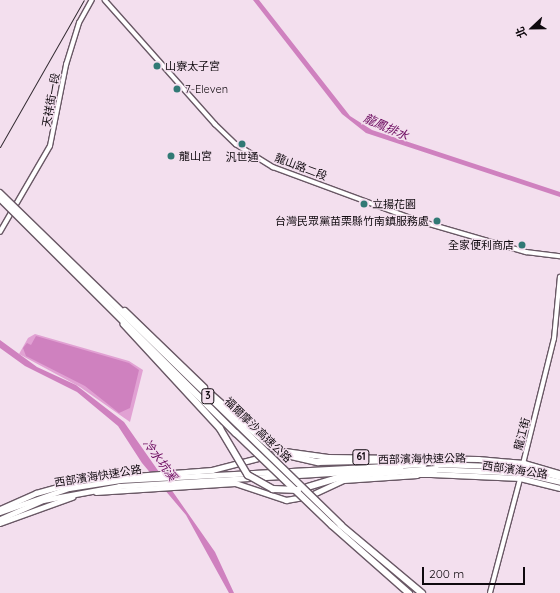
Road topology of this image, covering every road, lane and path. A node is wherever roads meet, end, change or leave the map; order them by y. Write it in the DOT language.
graph roads {
  1 [pos="92,0"];
  2 [pos="105,0"];
  3 [pos="0,193"];
  4 [pos="0,198"];
  5 [pos="0,232"];
  6 [pos="560,256"];
  7 [pos="67,259"];
  8 [pos="560,276"];
  9 [pos="122,320"];
  10 [pos="523,468"];
  11 [pos="436,469"];
  12 [pos="560,473"];
  13 [pos="146,476"];
  14 [pos="560,477"];
  15 [pos="520,478"];
  16 [pos="560,482"];
  17 [pos="176,484"];
  18 [pos="560,488"];
  19 [pos="0,509"];
  20 [pos="0,512"];
  21 [pos="0,519"];
  22 [pos="0,523"];
  23 [pos="410,593"];
  24 [pos="422,593"];
  25 [pos="490,593"];
  1 -- 5 [label="street, 天祥街一段"];
  2 -- 6 [label="street, 龍山路二段"];
  3 -- 7 [label="highway, 福爾摩沙高速公路 / 3, bridge"];
  4 -- 9 [label="highway, 福爾摩沙高速公路 / 3, bridge"];
  7 -- 11 [label="highway, bridge"];
  7 -- 24 [label="highway, 福爾摩沙高速公路 / 3, bridge"];
  8 -- 10 [label="street, 龍江街"];
  9 -- 11 [label="highway, bridge"];
  9 -- 23 [label="highway, 福爾摩沙高速公路 / 3, bridge"];
  10 -- 11 [label="highway, 西部濱海快速公路 / 61"];
  10 -- 12 [label="main road, 西部濱海公路 / 61"];
  10 -- 13 [label="main road, 西部濱海公路 / 61"];
  10 -- 14 [label="highway, 西部濱海快速公路 / 61"];
  10 -- 15 [label="street, 龍江街"];
  10 -- 16 [label="highway, 西部濱海快速公路 / 61"];
  11 -- 13 [label="highway, 西部濱海快速公路 / 61"];
  11 -- 15 [label="main road, 西部濱海公路 / 61"];
  11 -- 17 [label="highway, 西部濱海快速公路 / 61"];
  11 -- 17 [label="main road, 西部濱海公路 / 61"];
  13 -- 19 [label="main road, 西部濱海公路 / 61"];
  13 -- 20 [label="highway, 西部濱海快速公路 / 61"];
  15 -- 18 [label="main road, 西部濱海公路 / 61"];
  15 -- 25 [label="street, 龍江街"];
  17 -- 21 [label="highway, 西部濱海快速公路 / 61"];
  17 -- 22 [label="main road, 西部濱海公路 / 61"];
}
